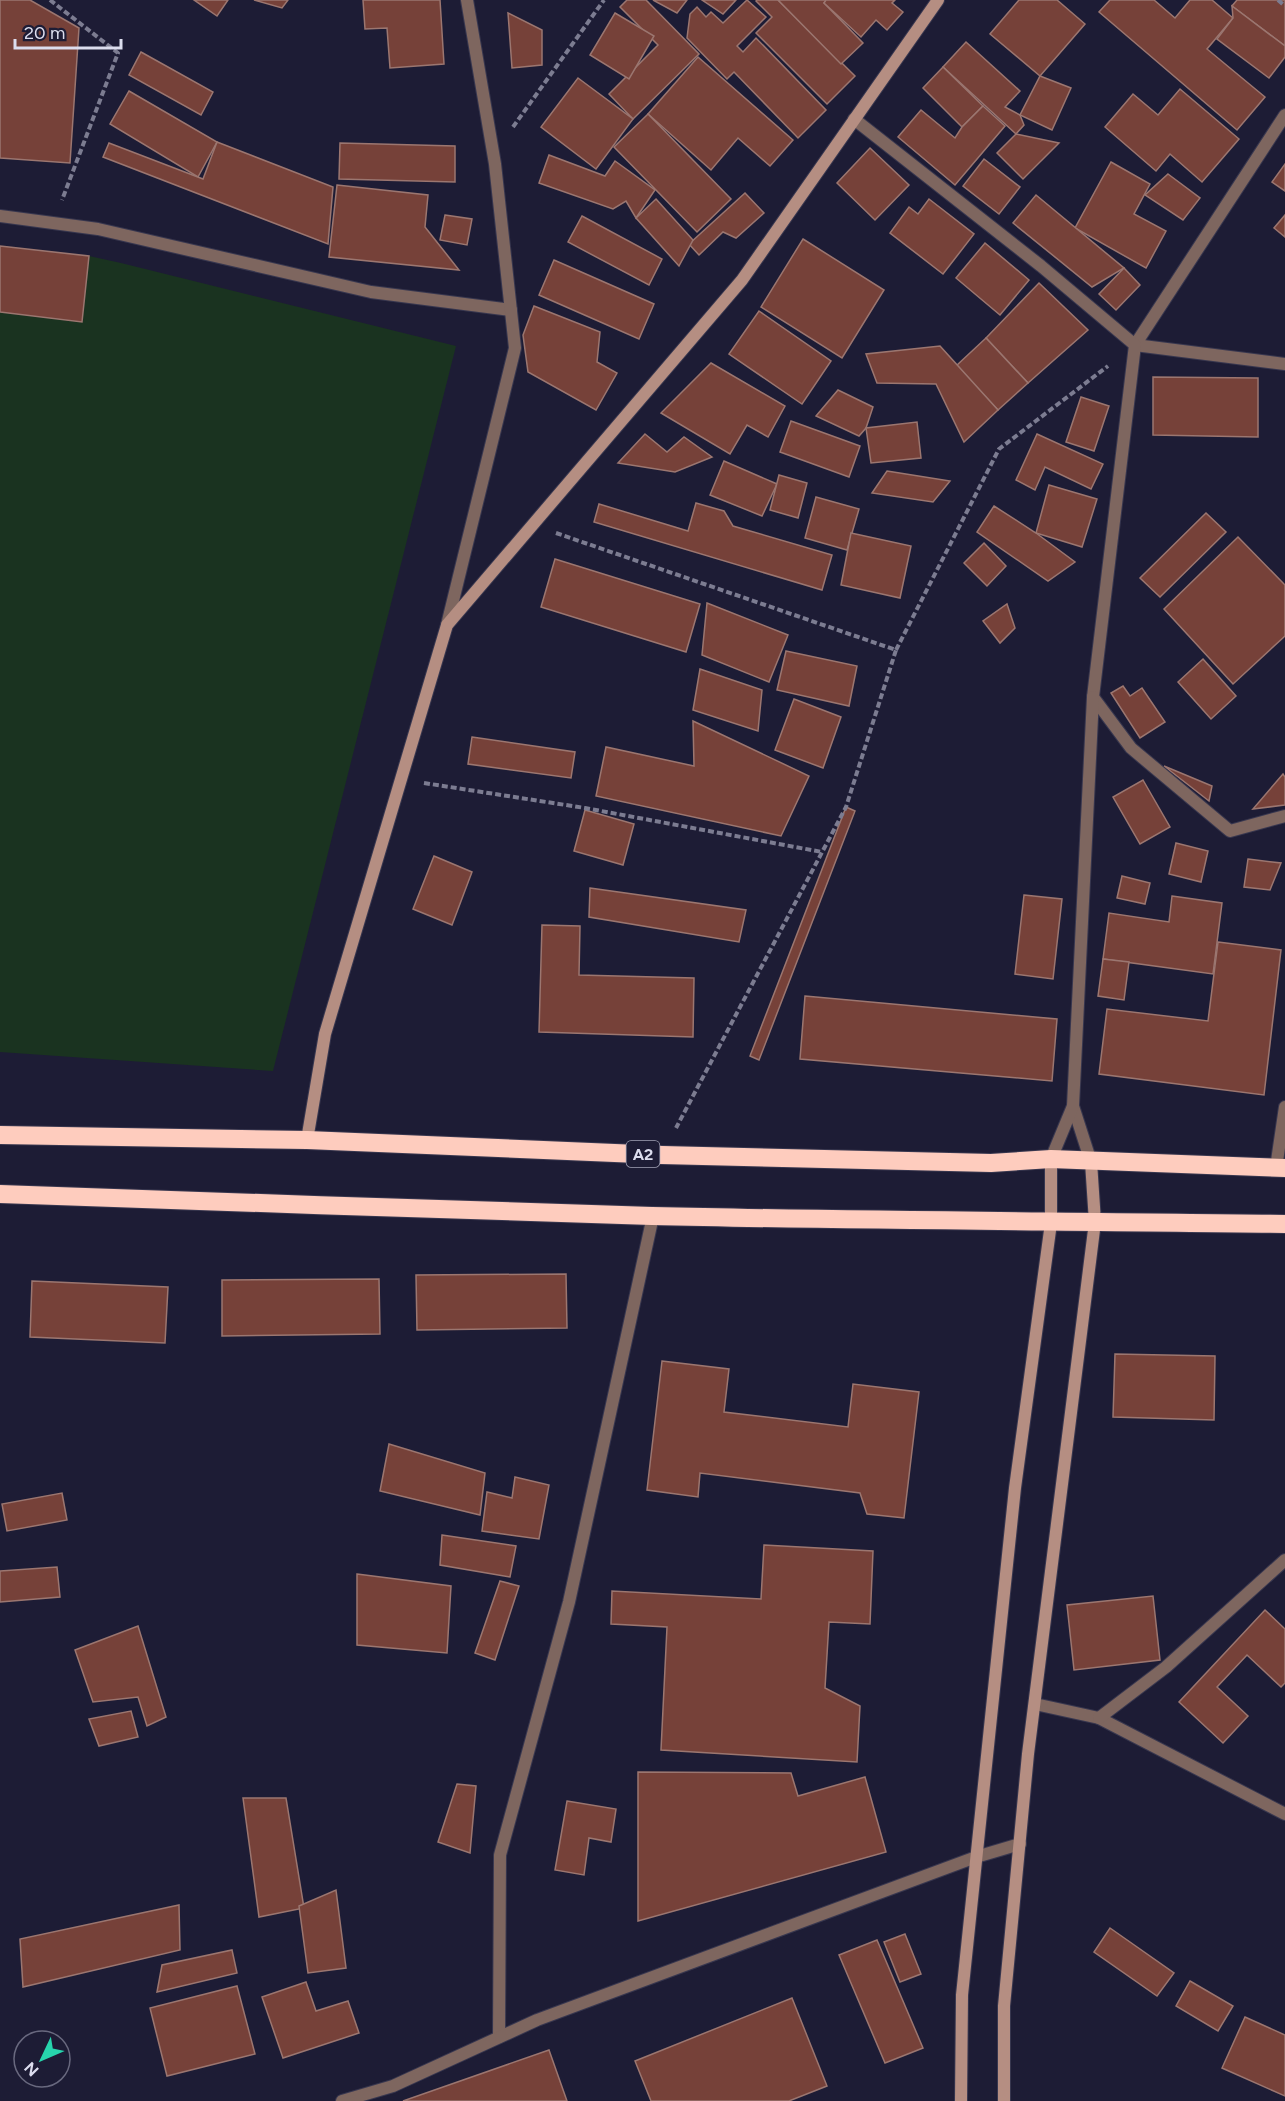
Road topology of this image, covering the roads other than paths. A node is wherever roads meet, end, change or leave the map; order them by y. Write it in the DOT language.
graph roads {
  1 [pos="466,0"];
  2 [pos="938,0"];
  3 [pos="1285,115"];
  4 [pos="854,119"];
  5 [pos="0,216"];
  6 [pos="511,310"];
  7 [pos="1135,345"];
  8 [pos="1285,364"];
  9 [pos="447,625"];
  10 [pos="1093,697"];
  11 [pos="1285,816"];
  12 [pos="1073,1106"];
  13 [pos="1285,1107"];
  14 [pos="0,1135"];
  15 [pos="307,1140"];
  16 [pos="1051,1159"];
  17 [pos="1091,1162"];
  18 [pos="1280,1168"];
  19 [pos="0,1194"];
  20 [pos="653,1216"];
  21 [pos="1095,1222"];
  22 [pos="1051,1223"];
  23 [pos="1285,1224"];
  24 [pos="1285,1560"];
  25 [pos="1035,1704"];
  26 [pos="1099,1718"];
  27 [pos="1285,1814"];
  28 [pos="1020,1844"];
  29 [pos="976,1857"];
  30 [pos="499,2037"];
  31 [pos="342,2101"];
  32 [pos="961,2101"];
  33 [pos="1004,2101"];
  1 -- 6 [label="street"];
  2 -- 4 [label="street"];
  3 -- 7 [label="street"];
  4 -- 7 [label="street"];
  4 -- 9 [label="street"];
  5 -- 6 [label="street"];
  6 -- 9 [label="street"];
  7 -- 8 [label="street"];
  7 -- 10 [label="street"];
  9 -- 15 [label="street"];
  10 -- 11 [label="street"];
  10 -- 12 [label="street"];
  12 -- 16 [label="street"];
  12 -- 17 [label="street"];
  13 -- 18 [label="street"];
  14 -- 15 [label="highway, A2"];
  15 -- 16 [label="highway, A2"];
  16 -- 17 [label="highway, A2"];
  16 -- 22 [label="street"];
  17 -- 18 [label="highway, A2"];
  17 -- 21 [label="street"];
  19 -- 20 [label="highway"];
  20 -- 22 [label="highway"];
  20 -- 30 [label="street"];
  21 -- 22 [label="highway"];
  21 -- 23 [label="highway"];
  21 -- 25 [label="street"];
  22 -- 29 [label="street"];
  24 -- 26 [label="street"];
  25 -- 26 [label="street"];
  25 -- 28 [label="street"];
  26 -- 27 [label="street"];
  28 -- 29 [label="street"];
  28 -- 33 [label="street"];
  29 -- 30 [label="street"];
  29 -- 32 [label="street"];
  30 -- 31 [label="street"];
}
